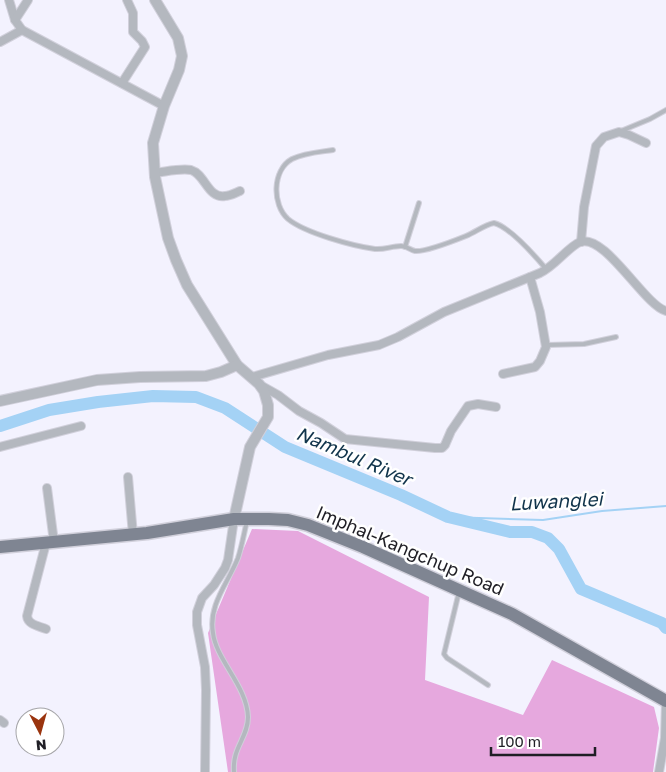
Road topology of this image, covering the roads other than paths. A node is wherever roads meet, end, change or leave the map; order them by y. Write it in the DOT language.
graph roads {
  1 [pos="10,0"];
  2 [pos="28,0"];
  3 [pos="127,0"];
  4 [pos="155,0"];
  5 [pos="15,20"];
  6 [pos="22,30"];
  7 [pos="0,42"];
  8 [pos="122,83"];
  9 [pos="164,106"];
  10 [pos="666,110"];
  11 [pos="619,132"];
  12 [pos="646,143"];
  13 [pos="333,150"];
  14 [pos="154,173"];
  15 [pos="240,191"];
  16 [pos="419,203"];
  17 [pos="580,242"];
  18 [pos="405,247"];
  19 [pos="547,270"];
  20 [pos="530,277"];
  21 [pos="666,310"];
  22 [pos="616,337"];
  23 [pos="547,345"];
  24 [pos="237,365"];
  25 [pos="503,374"];
  26 [pos="252,377"];
  27 [pos="260,385"];
  28 [pos="0,401"];
  29 [pos="496,407"];
  30 [pos="81,426"];
  31 [pos="0,447"];
  32 [pos="128,477"];
  33 [pos="47,488"];
  34 [pos="234,519"];
  35 [pos="247,519"];
  36 [pos="133,535"];
  37 [pos="50,542"];
  38 [pos="0,547"];
  39 [pos="460,590"];
  40 [pos="46,629"];
  41 [pos="488,685"];
  42 [pos="666,701"];
  43 [pos="205,772"];
  44 [pos="234,772"];
  45 [pos="659,772"];
  1 -- 5 [label="street"];
  2 -- 5 [label="street"];
  3 -- 8 [label="street"];
  4 -- 9 [label="street"];
  5 -- 6 [label="street"];
  6 -- 7 [label="street"];
  6 -- 8 [label="street"];
  8 -- 9 [label="street"];
  9 -- 14 [label="street"];
  10 -- 11 [label="lane"];
  11 -- 12 [label="street"];
  11 -- 17 [label="street"];
  13 -- 18 [label="lane"];
  14 -- 15 [label="street"];
  14 -- 24 [label="street"];
  16 -- 18 [label="lane"];
  17 -- 19 [label="street"];
  17 -- 21 [label="street"];
  18 -- 19 [label="lane"];
  19 -- 20 [label="street"];
  20 -- 23 [label="street"];
  20 -- 26 [label="street"];
  22 -- 23 [label="lane"];
  23 -- 25 [label="street"];
  24 -- 26 [label="street"];
  24 -- 28 [label="street"];
  26 -- 27 [label="street"];
  27 -- 29 [label="street"];
  27 -- 34 [label="street"];
  30 -- 31 [label="street"];
  32 -- 36 [label="street"];
  33 -- 37 [label="street"];
  34 -- 35 [label="main road, Imphal-Kangchup Road"];
  34 -- 36 [label="main road, Imphal-Kangchup Road"];
  34 -- 43 [label="street"];
  35 -- 39 [label="main road, Imphal-Kangchup Road"];
  35 -- 44 [label="lane"];
  36 -- 37 [label="main road, Imphal-Kangchup Road"];
  37 -- 38 [label="main road, Imphal-Kangchup Road"];
  37 -- 40 [label="street"];
  39 -- 41 [label="lane"];
  39 -- 42 [label="main road, Imphal-Kangchup Road"];
  42 -- 45 [label="street"];
}
